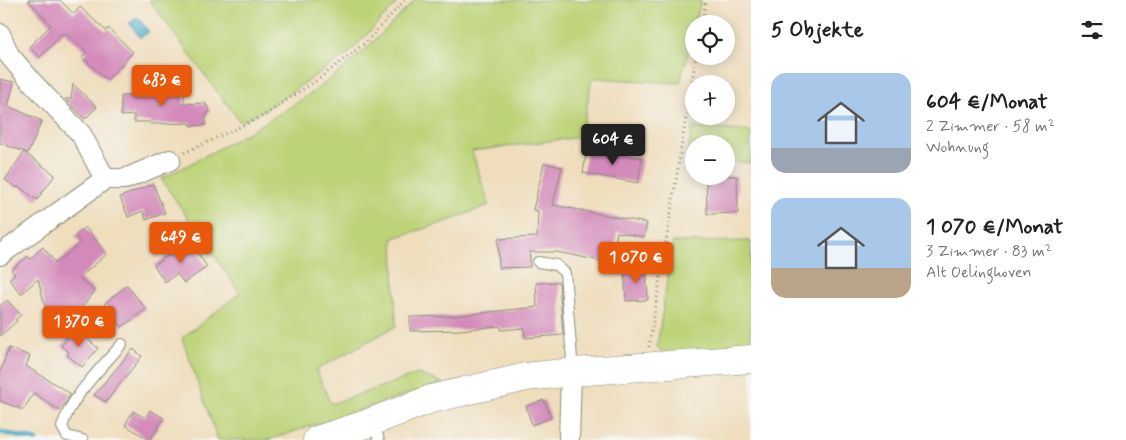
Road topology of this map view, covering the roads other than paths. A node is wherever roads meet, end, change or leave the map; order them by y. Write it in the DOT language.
graph roads {
  1 [pos="0,34"];
  2 [pos="170,160"];
  3 [pos="105,179"];
  4 [pos="0,255"];
  5 [pos="538,262"];
  6 [pos="122,344"];
  7 [pos="751,359"];
  8 [pos="572,372"];
  9 [pos="377,431"];
  10 [pos="83,440"];
  11 [pos="317,440"];
  12 [pos="569,440"];
  1 -- 3 [label="street"];
  2 -- 3 [label="street"];
  3 -- 4 [label="street"];
  5 -- 8 [label="lane"];
  6 -- 10 [label="lane"];
  7 -- 8 [label="main road"];
  8 -- 9 [label="main road"];
  8 -- 12 [label="street"];
  9 -- 11 [label="main road"];
}
